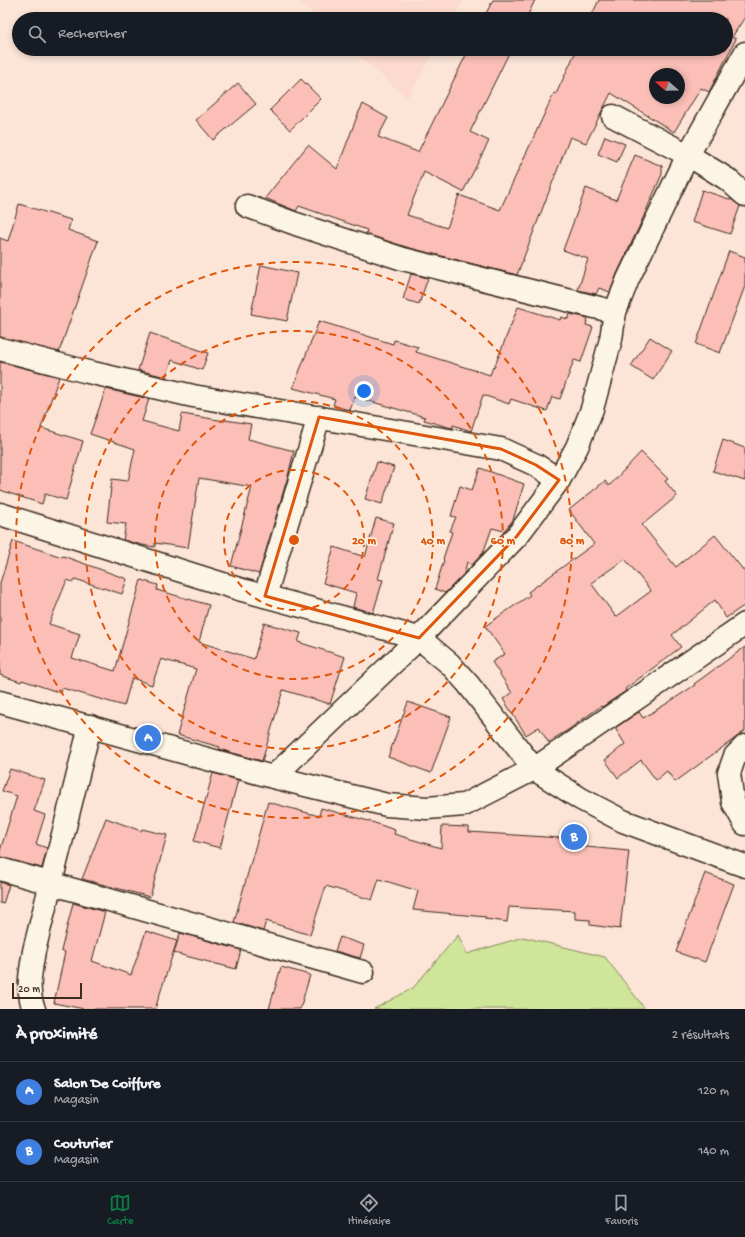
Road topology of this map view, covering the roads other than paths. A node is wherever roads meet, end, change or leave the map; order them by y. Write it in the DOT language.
graph roads {
  1 [pos="745,53"];
  2 [pos="613,116"];
  3 [pos="688,155"];
  4 [pos="745,195"];
  5 [pos="247,206"];
  6 [pos="615,312"];
  7 [pos="0,349"];
  8 [pos="319,416"];
  9 [pos="559,480"];
  10 [pos="0,514"];
  11 [pos="265,596"];
  12 [pos="745,624"];
  13 [pos="419,638"];
  14 [pos="0,702"];
  15 [pos="90,726"];
  16 [pos="745,746"];
  17 [pos="534,769"];
  18 [pos="273,777"];
  19 [pos="745,824"];
  20 [pos="745,866"];
  21 [pos="0,869"];
  22 [pos="51,883"];
  23 [pos="363,972"];
  24 [pos="33,1007"];
  25 [pos="53,1009"];
  1 -- 3 [label="street"];
  2 -- 3 [label="street"];
  3 -- 4 [label="street"];
  3 -- 6 [label="street"];
  5 -- 6 [label="street"];
  6 -- 9 [label="street"];
  7 -- 8 [label="street"];
  8 -- 9 [label="street"];
  8 -- 11 [label="street"];
  9 -- 13 [label="street"];
  10 -- 11 [label="street"];
  11 -- 13 [label="street"];
  12 -- 17 [label="street"];
  13 -- 17 [label="street"];
  13 -- 18 [label="street"];
  14 -- 15 [label="street"];
  15 -- 18 [label="street"];
  15 -- 22 [label="street"];
  16 -- 19 [label="street"];
  17 -- 18 [label="street"];
  17 -- 20 [label="street"];
  21 -- 22 [label="street"];
  22 -- 23 [label="street"];
  22 -- 24 [label="street"];
  24 -- 25 [label="street"];
}
